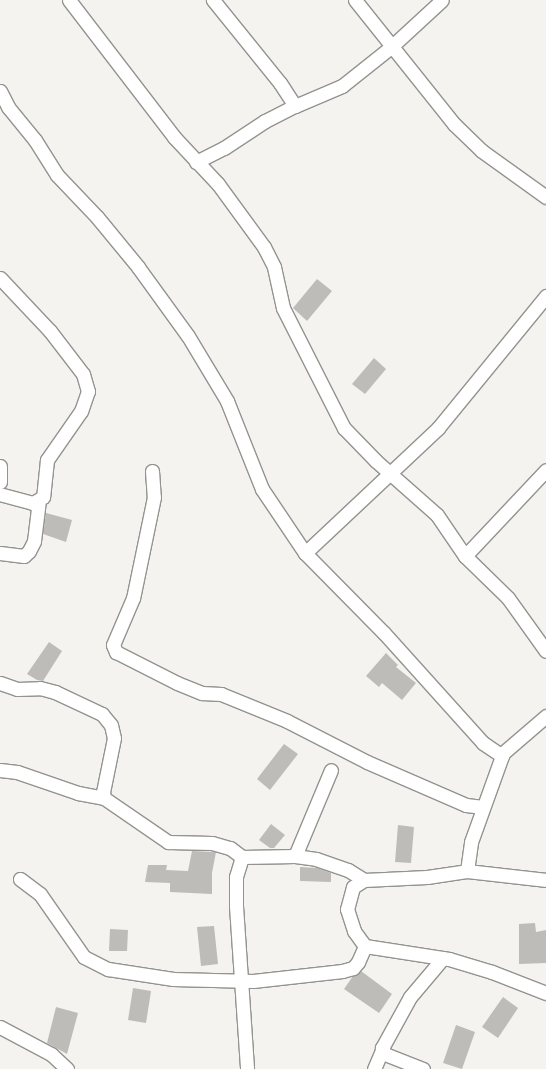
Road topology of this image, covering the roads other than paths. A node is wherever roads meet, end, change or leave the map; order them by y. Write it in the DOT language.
graph roads {
  1 [pos="69,0"];
  2 [pos="213,0"];
  3 [pos="355,0"];
  4 [pos="442,0"];
  5 [pos="391,47"];
  6 [pos="0,91"];
  7 [pos="295,106"];
  8 [pos="196,162"];
  9 [pos="546,197"];
  10 [pos="0,278"];
  11 [pos="546,296"];
  12 [pos="0,466"];
  13 [pos="546,470"];
  14 [pos="152,471"];
  15 [pos="390,472"];
  16 [pos="0,482"];
  17 [pos="0,494"];
  18 [pos="39,502"];
  19 [pos="0,553"];
  20 [pos="305,553"];
  21 [pos="465,556"];
  22 [pos="546,651"];
  23 [pos="0,683"];
  24 [pos="546,716"];
  25 [pos="502,756"];
  26 [pos="0,770"];
  27 [pos="331,770"];
  28 [pos="104,798"];
  29 [pos="482,807"];
  30 [pos="295,856"];
  31 [pos="242,858"];
  32 [pos="467,871"];
  33 [pos="20,879"];
  34 [pos="364,880"];
  35 [pos="546,880"];
  36 [pos="365,946"];
  37 [pos="443,958"];
  38 [pos="240,980"];
  39 [pos="546,993"];
  40 [pos="0,1028"];
  41 [pos="382,1050"];
  42 [pos="67,1069"];
  43 [pos="247,1069"];
  44 [pos="374,1069"];
  45 [pos="423,1069"];
  1 -- 8 [label="street"];
  2 -- 7 [label="street"];
  3 -- 5 [label="street"];
  4 -- 5 [label="street"];
  5 -- 7 [label="street"];
  5 -- 9 [label="street"];
  6 -- 20 [label="street"];
  7 -- 8 [label="street"];
  8 -- 15 [label="street"];
  10 -- 18 [label="street"];
  11 -- 15 [label="street"];
  12 -- 16 [label="street"];
  13 -- 21 [label="street"];
  14 -- 29 [label="street"];
  15 -- 20 [label="street"];
  15 -- 21 [label="street"];
  17 -- 18 [label="street"];
  18 -- 19 [label="street"];
  20 -- 25 [label="street"];
  21 -- 22 [label="street"];
  23 -- 28 [label="street"];
  24 -- 25 [label="street"];
  25 -- 29 [label="street"];
  26 -- 28 [label="street"];
  27 -- 30 [label="street"];
  28 -- 31 [label="street"];
  29 -- 32 [label="street"];
  30 -- 31 [label="street"];
  30 -- 34 [label="street"];
  31 -- 38 [label="street"];
  32 -- 34 [label="street"];
  32 -- 35 [label="street"];
  33 -- 38 [label="street"];
  34 -- 36 [label="street"];
  36 -- 37 [label="street"];
  36 -- 38 [label="street"];
  37 -- 39 [label="street"];
  37 -- 41 [label="street"];
  38 -- 43 [label="street"];
  40 -- 42 [label="street"];
  41 -- 44 [label="street"];
  41 -- 45 [label="street"];
}
